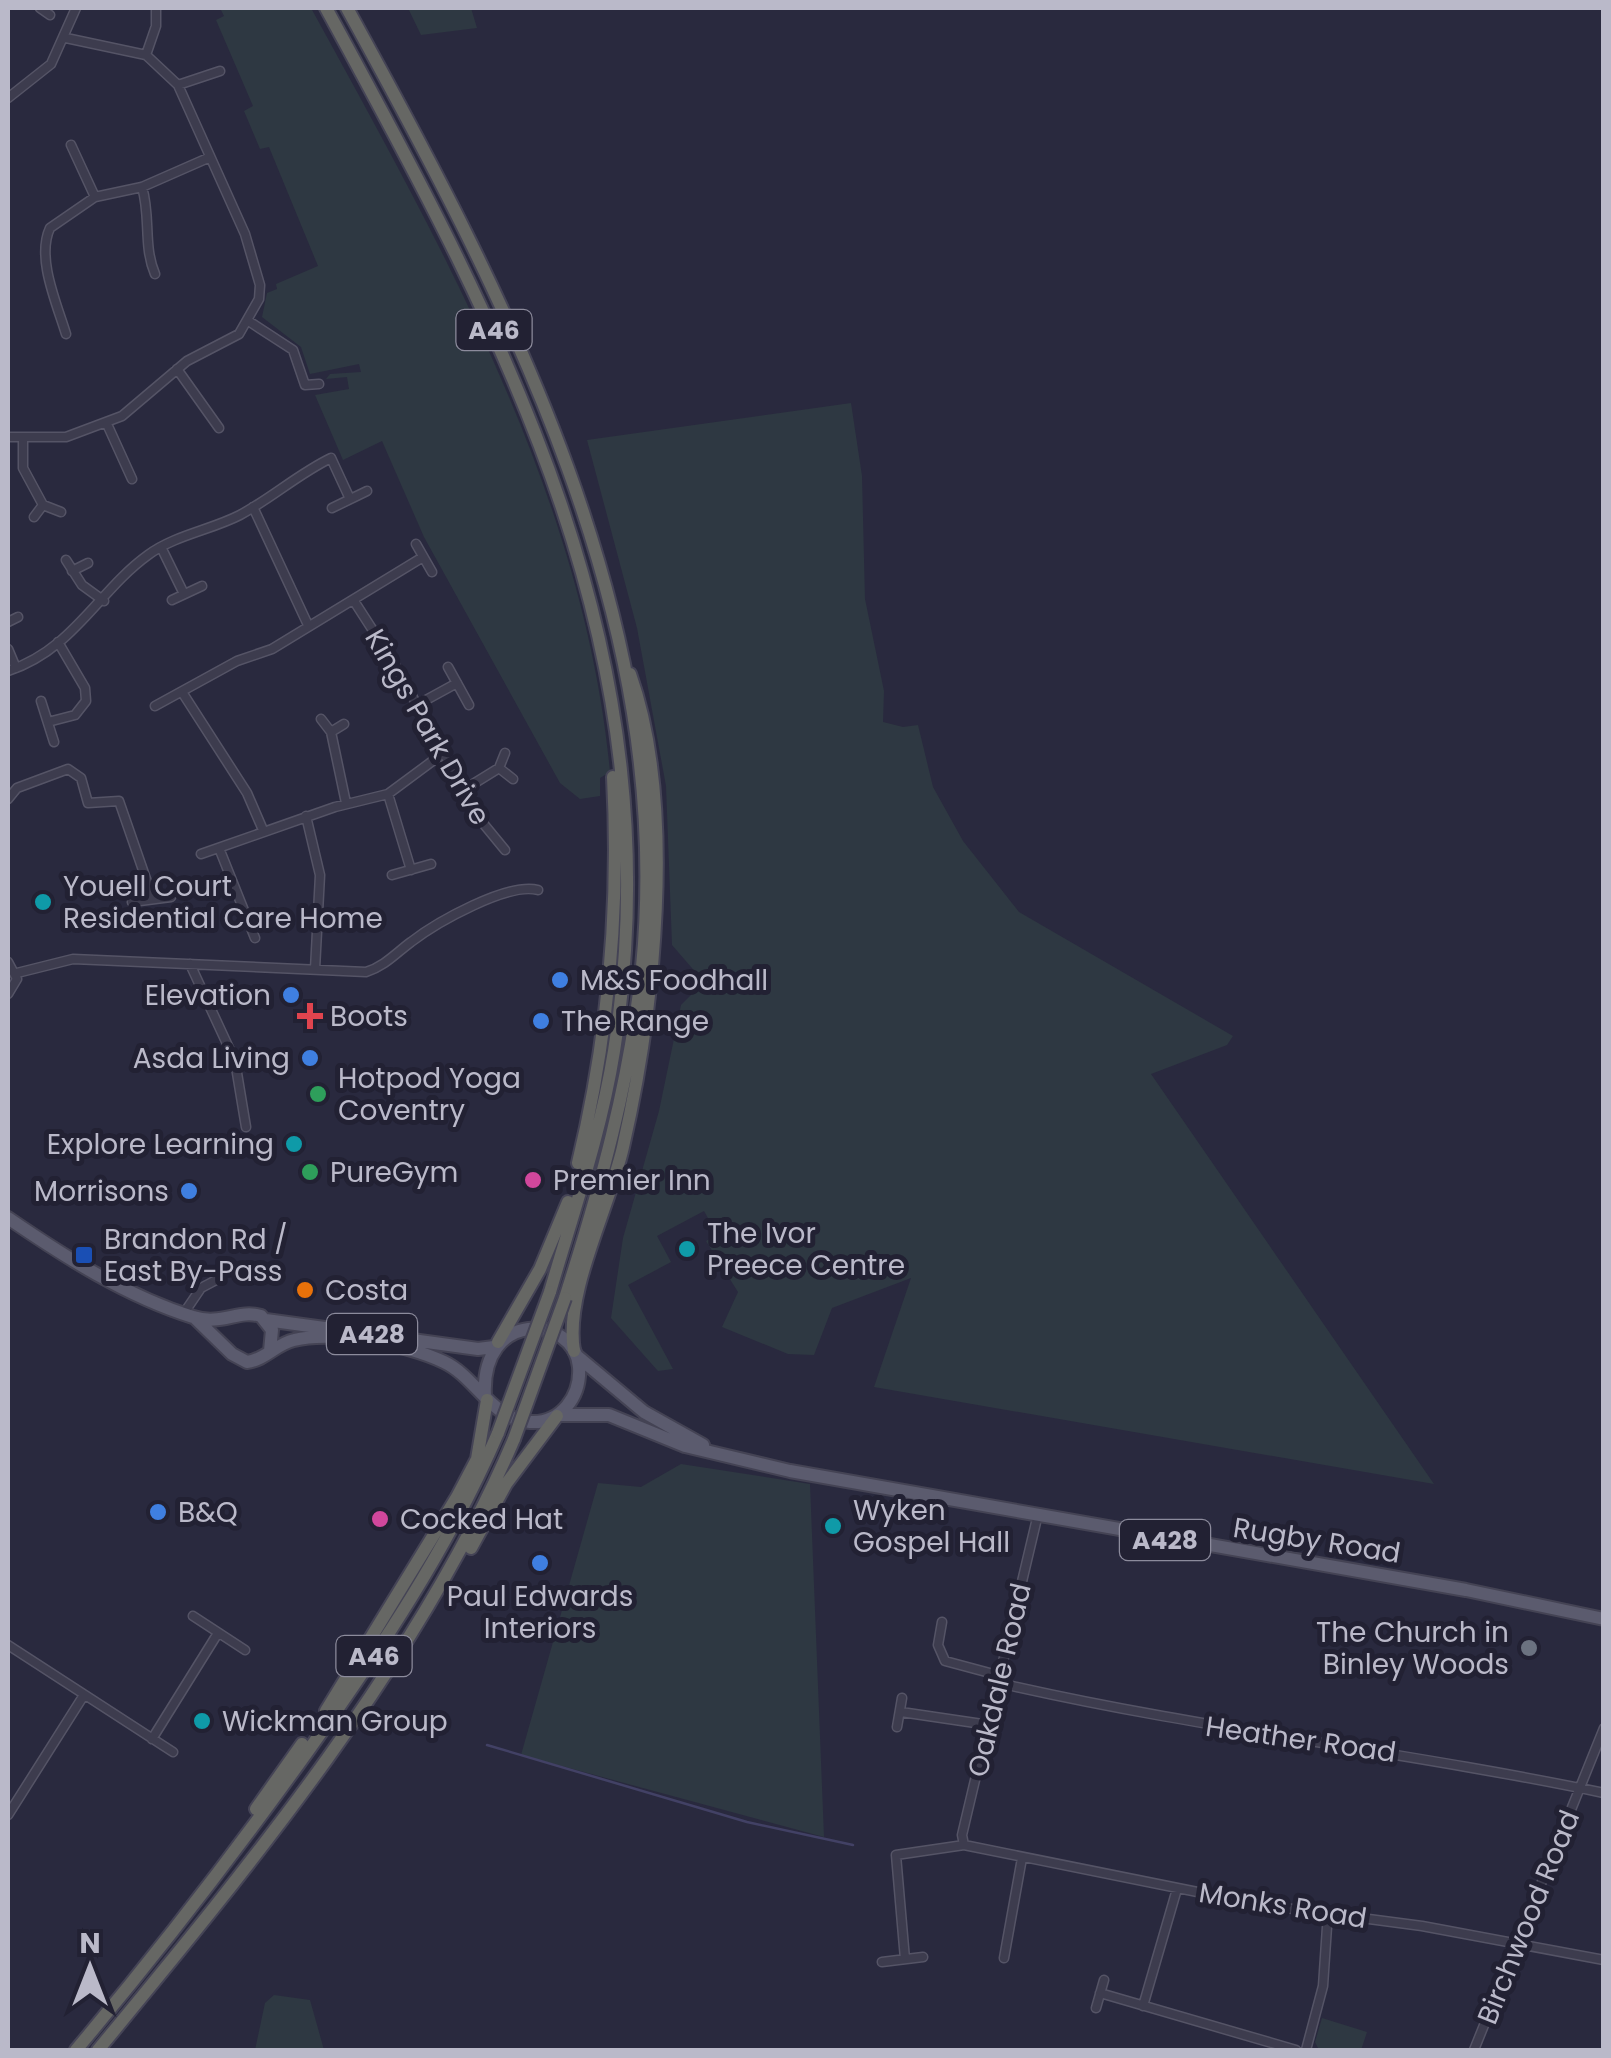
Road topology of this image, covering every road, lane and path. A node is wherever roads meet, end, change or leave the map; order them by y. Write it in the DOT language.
graph roads {
  1 [pos="41,8"];
  2 [pos="76,8"];
  3 [pos="156,8"];
  4 [pos="326,8"];
  5 [pos="347,8"];
  6 [pos="50,15"];
  7 [pos="66,38"];
  8 [pos="146,55"];
  9 [pos="220,70"];
  10 [pos="178,85"];
  11 [pos="8,98"];
  12 [pos="71,145"];
  13 [pos="86,149"];
  14 [pos="75,154"];
  15 [pos="208,158"];
  16 [pos="142,187"];
  17 [pos="94,197"];
  18 [pos="141,269"];
  19 [pos="74,318"];
  20 [pos="62,322"];
  21 [pos="250,322"];
  22 [pos="66,334"];
  23 [pos="176,369"];
  24 [pos="319,384"];
  25 [pos="305,385"];
  26 [pos="307,398"];
  27 [pos="222,410"];
  28 [pos="212,416"];
  29 [pos="107,424"];
  30 [pos="219,428"];
  31 [pos="8,437"];
  32 [pos="23,438"];
  33 [pos="139,466"];
  34 [pos="368,491"];
  35 [pos="350,499"];
  36 [pos="44,505"];
  37 [pos="253,507"];
  38 [pos="332,508"];
  39 [pos="61,512"];
  40 [pos="34,517"];
  41 [pos="416,544"];
  42 [pos="161,546"];
  43 [pos="424,556"];
  44 [pos="66,560"];
  45 [pos="88,563"];
  46 [pos="72,571"];
  47 [pos="432,572"];
  48 [pos="202,586"];
  49 [pos="184,594"];
  50 [pos="172,600"];
  51 [pos="104,601"];
  52 [pos="354,601"];
  53 [pos="18,617"];
  54 [pos="8,622"];
  55 [pos="308,625"];
  56 [pos="618,638"];
  57 [pos="58,642"];
  58 [pos="8,649"];
  59 [pos="448,667"];
  60 [pos="12,670"];
  61 [pos="607,676"];
  62 [pos="456,683"];
  63 [pos="182,692"];
  64 [pos="41,700"];
  65 [pos="469,704"];
  66 [pos="155,706"];
  67 [pos="415,706"];
  68 [pos="321,719"];
  69 [pos="48,722"];
  70 [pos="344,724"];
  71 [pos="331,732"];
  72 [pos="54,742"];
  73 [pos="505,753"];
  74 [pos="442,754"];
  75 [pos="499,768"];
  76 [pos="513,780"];
  77 [pos="465,788"];
  78 [pos="388,794"];
  79 [pos="8,799"];
  80 [pos="346,803"];
  81 [pos="306,816"];
  82 [pos="263,830"];
  83 [pos="219,848"];
  84 [pos="505,850"];
  85 [pos="201,854"];
  86 [pos="431,864"];
  87 [pos="411,870"];
  88 [pos="392,875"];
  89 [pos="538,890"];
  90 [pos="171,897"];
  91 [pos="153,898"];
  92 [pos="132,902"];
  93 [pos="268,919"];
  94 [pos="251,925"];
  95 [pos="255,938"];
  96 [pos="8,962"];
  97 [pos="190,964"];
  98 [pos="315,970"];
  99 [pos="17,972"];
  100 [pos="8,994"];
  101 [pos="246,1127"];
  102 [pos="8,1218"];
  103 [pos="218,1280"];
  104 [pos="189,1315"];
  105 [pos="237,1316"];
  106 [pos="266,1320"];
  107 [pos="496,1345"];
  108 [pos="228,1350"];
  109 [pos="270,1350"];
  110 [pos="575,1353"];
  111 [pos="486,1398"];
  112 [pos="558,1416"];
  113 [pos="727,1457"];
  114 [pos="1038,1514"];
  115 [pos="193,1616"];
  116 [pos="1604,1618"];
  117 [pos="942,1622"];
  118 [pos="218,1633"];
  119 [pos="8,1645"];
  120 [pos="245,1650"];
  121 [pos="1000,1679"];
  122 [pos="84,1695"];
  123 [pos="902,1698"];
  124 [pos="901,1712"];
  125 [pos="989,1725"];
  126 [pos="897,1727"];
  127 [pos="1604,1728"];
  128 [pos="152,1739"];
  129 [pos="172,1752"];
  130 [pos="1580,1788"];
  131 [pos="1604,1793"];
  132 [pos="8,1815"];
  133 [pos="964,1845"];
  134 [pos="258,1846"];
  135 [pos="1022,1858"];
  136 [pos="226,1863"];
  137 [pos="1178,1889"];
  138 [pos="1328,1912"];
  139 [pos="1516,1943"];
  140 [pos="922,1958"];
  141 [pos="1004,1958"];
  142 [pos="905,1959"];
  143 [pos="1604,1960"];
  144 [pos="882,1962"];
  145 [pos="1104,1980"];
  146 [pos="1100,1993"];
  147 [pos="1143,2006"];
  148 [pos="1096,2008"];
  149 [pos="76,2050"];
  150 [pos="98,2050"];
  151 [pos="1296,2050"];
  152 [pos="1306,2050"];
  153 [pos="1474,2050"];
  1 -- 6 [label="street"];
  2 -- 7 [label="street"];
  3 -- 8 [label="street"];
  4 -- 61 [label="highway, A46"];
  5 -- 56 [label="highway, A46"];
  7 -- 8 [label="street"];
  7 -- 11 [label="street"];
  8 -- 10 [label="street"];
  9 -- 10 [label="street"];
  10 -- 15 [label="street"];
  12 -- 14 [label="street"];
  13 -- 14 [label="street"];
  14 -- 17 [label="street"];
  15 -- 16 [label="street"];
  15 -- 21 [label="street"];
  16 -- 17 [label="street"];
  16 -- 18 [label="street"];
  17 -- 20 [label="street"];
  19 -- 20 [label="street"];
  20 -- 22 [label="street"];
  21 -- 23 [label="street"];
  21 -- 25 [label="street"];
  23 -- 28 [label="street"];
  23 -- 29 [label="street"];
  24 -- 25 [label="street"];
  25 -- 26 [label="street"];
  27 -- 28 [label="street"];
  28 -- 30 [label="street"];
  29 -- 32 [label="street"];
  29 -- 33 [label="street"];
  31 -- 32 [label="street"];
  32 -- 36 [label="street"];
  34 -- 35 [label="street"];
  35 -- 37 [label="street"];
  35 -- 38 [label="street"];
  36 -- 39 [label="street"];
  36 -- 40 [label="street"];
  37 -- 42 [label="street"];
  37 -- 55 [label="street"];
  41 -- 43 [label="street"];
  42 -- 49 [label="street"];
  42 -- 51 [label="street"];
  43 -- 47 [label="street"];
  43 -- 52 [label="street"];
  44 -- 46 [label="street"];
  45 -- 46 [label="street"];
  46 -- 51 [label="street"];
  48 -- 49 [label="street"];
  49 -- 50 [label="street"];
  51 -- 57 [label="street"];
  52 -- 55 [label="street"];
  52 -- 67 [label="street, Kings Park Drive"];
  53 -- 54 [label="street"];
  55 -- 63 [label="street"];
  56 -- 110 [label="highway"];
  56 -- 134 [label="highway, A46, bridge"];
  57 -- 60 [label="street"];
  57 -- 69 [label="street"];
  58 -- 60 [label="street"];
  59 -- 62 [label="street"];
  61 -- 107 [label="highway"];
  61 -- 136 [label="highway, A46, bridge"];
  62 -- 65 [label="street"];
  62 -- 67 [label="street"];
  63 -- 66 [label="street"];
  63 -- 82 [label="street"];
  64 -- 69 [label="street"];
  67 -- 74 [label="street, Kings Park Drive"];
  68 -- 71 [label="street"];
  69 -- 72 [label="street"];
  70 -- 71 [label="street"];
  71 -- 80 [label="street"];
  73 -- 75 [label="street"];
  74 -- 77 [label="street, Kings Park Drive"];
  74 -- 78 [label="street"];
  75 -- 76 [label="street"];
  75 -- 77 [label="street"];
  77 -- 84 [label="street, Kings Park Drive"];
  78 -- 80 [label="street"];
  78 -- 87 [label="street"];
  79 -- 91 [label="street"];
  80 -- 81 [label="street"];
  81 -- 82 [label="street"];
  81 -- 98 [label="street"];
  82 -- 83 [label="street"];
  83 -- 85 [label="street"];
  83 -- 94 [label="street"];
  86 -- 87 [label="street"];
  87 -- 88 [label="street"];
  89 -- 98 [label="street"];
  90 -- 91 [label="street"];
  91 -- 92 [label="street"];
  93 -- 94 [label="street"];
  94 -- 95 [label="street"];
  96 -- 99 [label="street"];
  97 -- 98 [label="street"];
  97 -- 99 [label="street"];
  97 -- 101 [label="street"];
  99 -- 100 [label="street"];
  102 -- 104 [label="main road"];
  103 -- 104 [label="street"];
  104 -- 105 [label="main road"];
  104 -- 108 [label="main road"];
  105 -- 106 [label="main road"];
  105 -- 108 [label="main road"];
  106 -- 107 [label="main road, A428"];
  106 -- 109 [label="main road"];
  107 -- 110 [label="main road"];
  107 -- 111 [label="main road"];
  108 -- 109 [label="main road"];
  109 -- 111 [label="main road, A428"];
  110 -- 112 [label="main road"];
  110 -- 113 [label="main road, Rugby Road / A428"];
  111 -- 112 [label="main road"];
  111 -- 136 [label="highway"];
  112 -- 113 [label="main road, Rugby Road / A428"];
  112 -- 134 [label="highway"];
  113 -- 114 [label="main road, Rugby Road / A428"];
  114 -- 116 [label="main road, Rugby Road / A428"];
  114 -- 121 [label="street, Oakdale Road"];
  115 -- 118 [label="street"];
  117 -- 121 [label="street, Heather Road"];
  118 -- 120 [label="street"];
  118 -- 128 [label="street"];
  119 -- 122 [label="street"];
  121 -- 125 [label="street, Oakdale Road"];
  121 -- 130 [label="street, Heather Road"];
  122 -- 128 [label="street"];
  122 -- 132 [label="street"];
  123 -- 124 [label="street"];
  124 -- 125 [label="street"];
  124 -- 126 [label="street"];
  125 -- 133 [label="street, Oakdale Road"];
  127 -- 130 [label="street, Birchwood Road"];
  128 -- 129 [label="street"];
  130 -- 131 [label="street, Heather Road"];
  130 -- 139 [label="street, Birchwood Road"];
  133 -- 135 [label="street, Monks Road"];
  133 -- 142 [label="street"];
  134 -- 150 [label="highway, A46"];
  135 -- 137 [label="street, Monks Road"];
  135 -- 141 [label="street"];
  136 -- 149 [label="highway, A46"];
  137 -- 138 [label="street, Monks Road"];
  137 -- 147 [label="street"];
  138 -- 139 [label="street, Monks Road"];
  138 -- 152 [label="street"];
  139 -- 143 [label="street, Monks Road"];
  139 -- 153 [label="street, Birchwood Road"];
  140 -- 142 [label="street"];
  142 -- 144 [label="street"];
  145 -- 146 [label="street"];
  146 -- 147 [label="street"];
  146 -- 148 [label="street"];
  147 -- 151 [label="street"];
}
